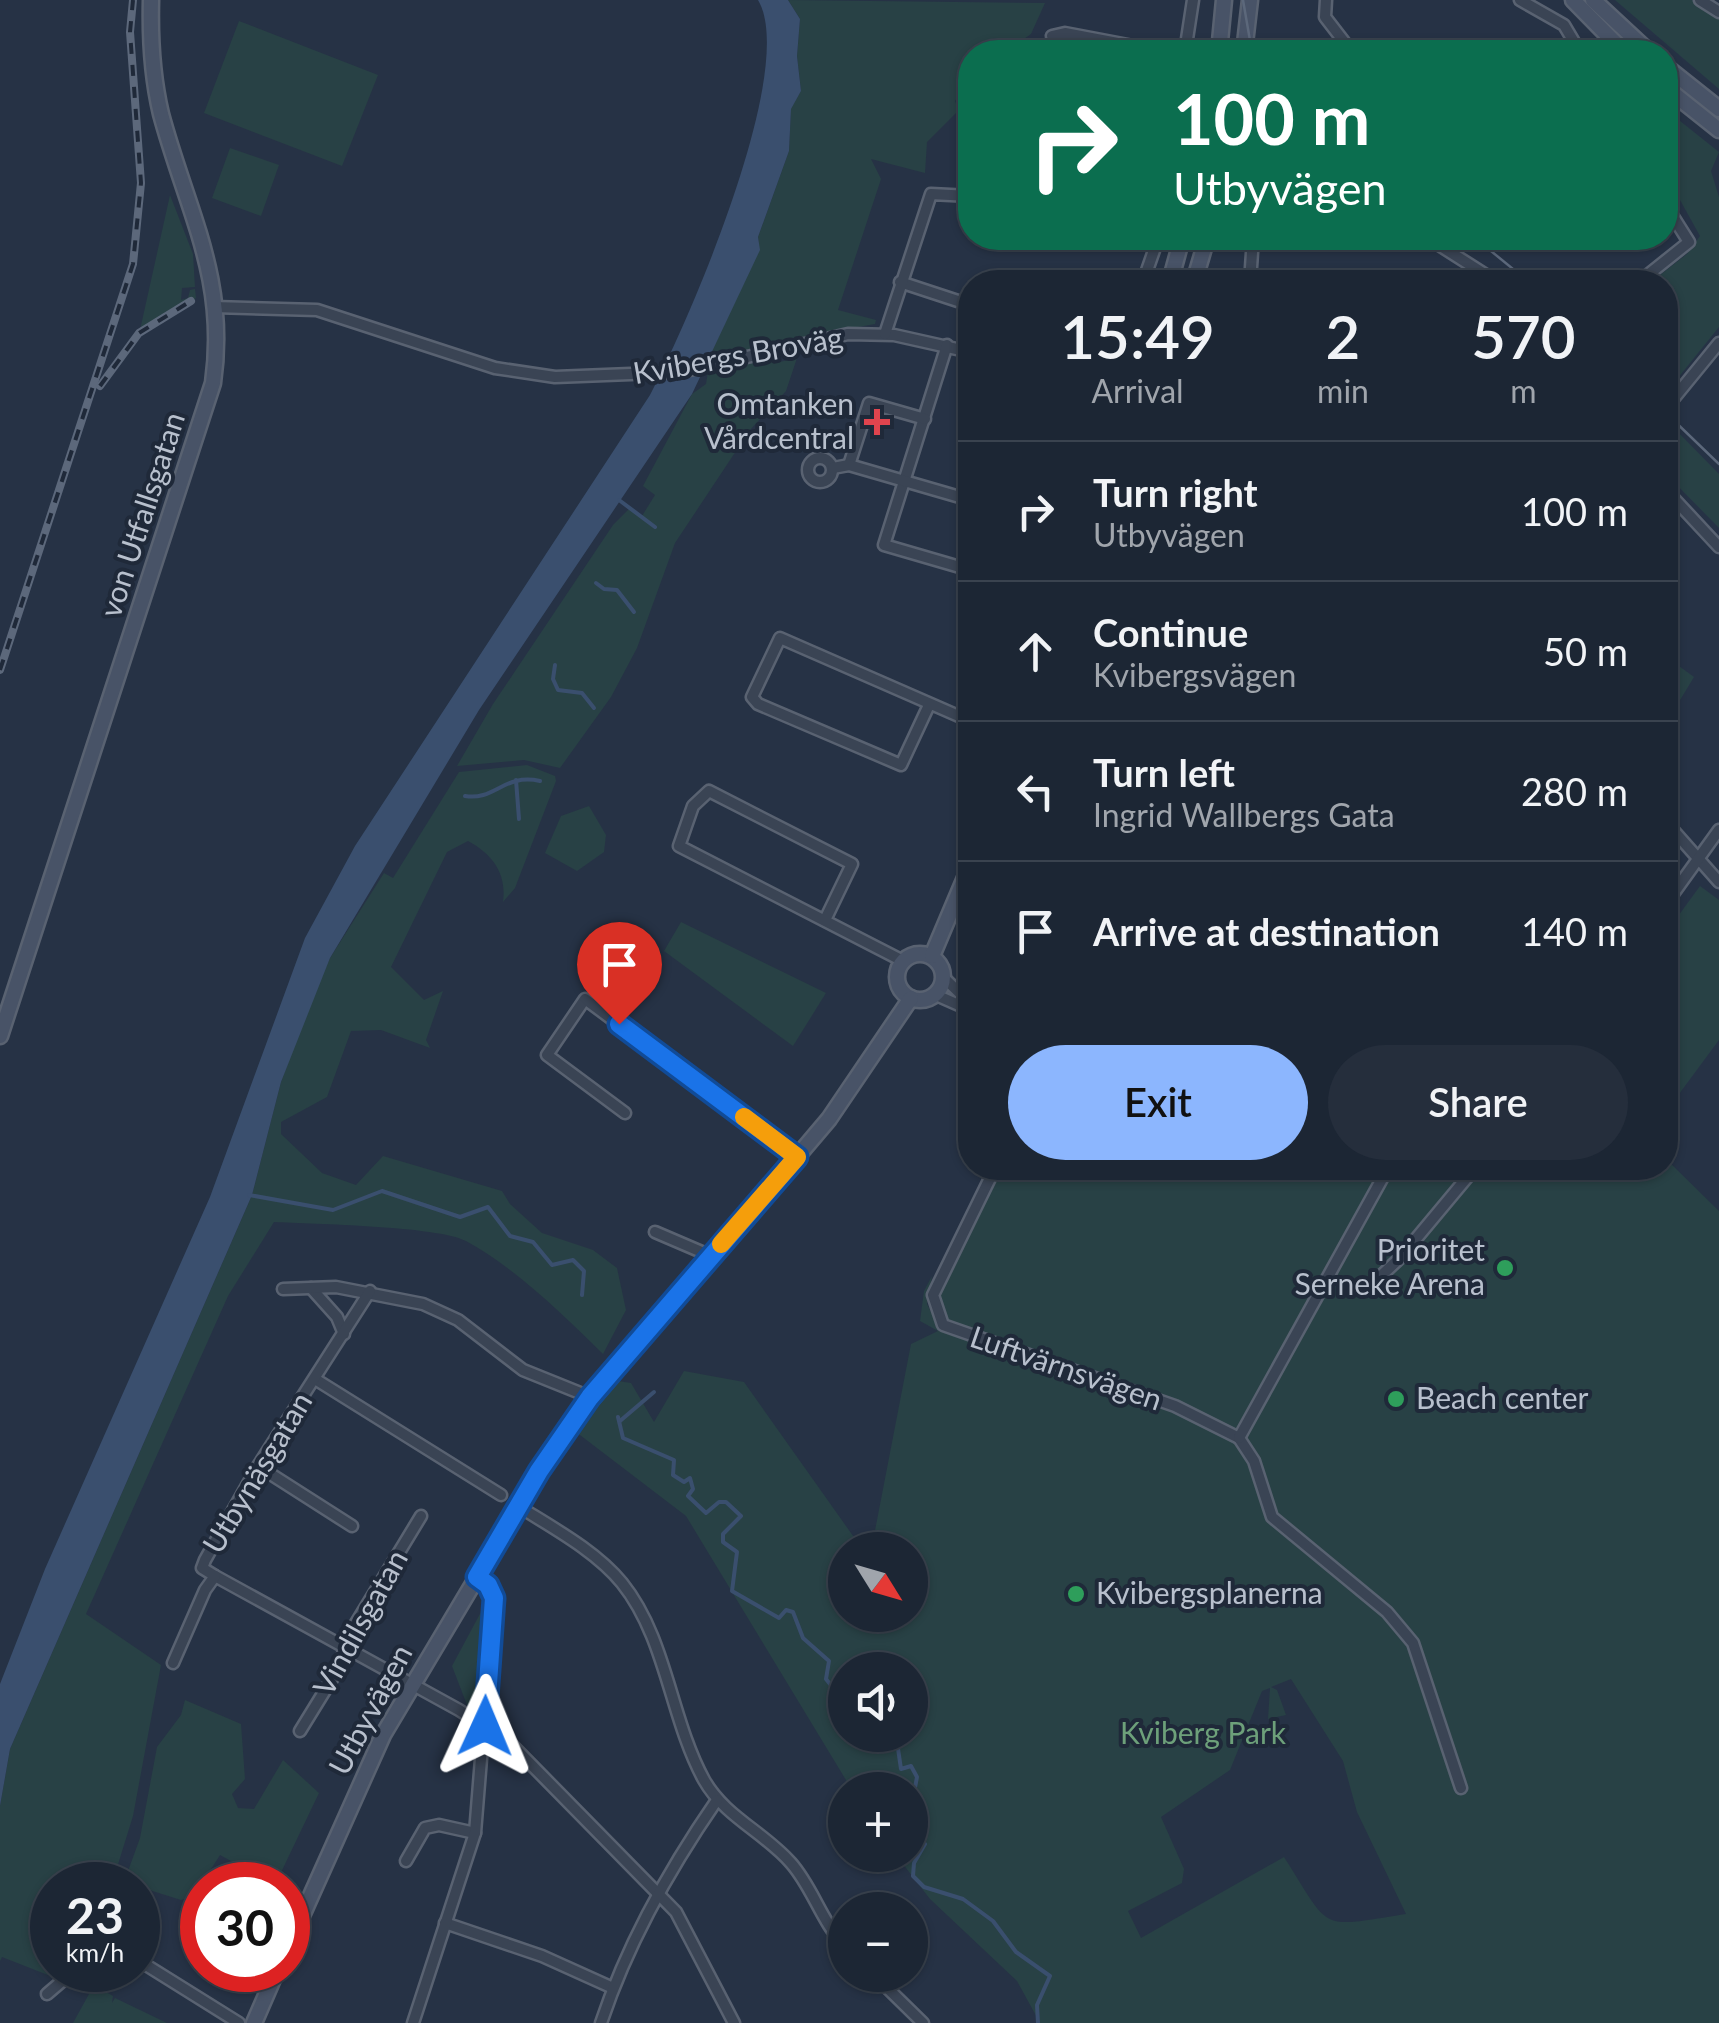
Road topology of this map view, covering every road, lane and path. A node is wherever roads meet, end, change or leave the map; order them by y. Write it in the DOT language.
graph roads {
  1 [pos="150,0"];
  2 [pos="1194,0"];
  3 [pos="1224,0"];
  4 [pos="1250,0"];
  5 [pos="1326,0"];
  6 [pos="1520,0"];
  7 [pos="1573,0"];
  8 [pos="1593,0"];
  9 [pos="1700,0"];
  10 [pos="1719,12"];
  11 [pos="1052,36"];
  12 [pos="1102,40"];
  13 [pos="1187,40"];
  14 [pos="1219,40"];
  15 [pos="1245,40"];
  16 [pos="1342,40"];
  17 [pos="1573,40"];
  18 [pos="1612,40"];
  19 [pos="1636,40"];
  20 [pos="1678,76"];
  21 [pos="1678,97"];
  22 [pos="1719,109"];
  23 [pos="1719,130"];
  24 [pos="958,195"];
  25 [pos="1678,225"];
  26 [pos="1447,250"];
  27 [pos="1477,270"];
  28 [pos="1654,270"];
  29 [pos="900,282"];
  30 [pos="958,301"];
  31 [pos="214,307"];
  32 [pos="885,334"];
  33 [pos="1719,344"];
  34 [pos="947,345"];
  35 [pos="958,348"];
  36 [pos="1678,393"];
  37 [pos="925,419"];
  38 [pos="849,465"];
  39 [pos="833,468"];
  40 [pos="904,480"];
  41 [pos="958,496"];
  42 [pos="1678,502"];
  43 [pos="1719,546"];
  44 [pos="958,567"];
  45 [pos="929,705"];
  46 [pos="958,717"];
  47 [pos="1719,830"];
  48 [pos="1678,837"];
  49 [pos="1697,861"];
  50 [pos="1719,882"];
  51 [pos="1678,887"];
  52 [pos="958,894"];
  53 [pos="825,920"];
  54 [pos="932,956"];
  55 [pos="903,960"];
  56 [pos="944,978"];
  57 [pos="958,993"];
  58 [pos="936,994"];
  59 [pos="911,998"];
  60 [pos="958,1002"];
  61 [pos="0,1036"];
  62 [pos="624,1113"];
  63 [pos="797,1157"];
  64 [pos="989,1180"];
  65 [pos="1381,1180"];
  66 [pos="1465,1180"];
  67 [pos="655,1232"];
  68 [pos="710,1256"];
  69 [pos="310,1287"];
  70 [pos="1368,1288"];
  71 [pos="283,1289"];
  72 [pos="370,1291"];
  73 [pos="344,1334"];
  74 [pos="315,1379"];
  75 [pos="590,1397"];
  76 [pos="1239,1438"];
  77 [pos="258,1466"];
  78 [pos="501,1495"];
  79 [pos="518,1506"];
  80 [pos="422,1516"];
  81 [pos="352,1526"];
  82 [pos="215,1576"];
  83 [pos="477,1577"];
  84 [pos="345,1649"];
  85 [pos="174,1662"];
  86 [pos="413,1686"];
  87 [pos="485,1726"];
  88 [pos="300,1730"];
  89 [pos="1462,1788"];
  90 [pos="717,1800"];
  91 [pos="475,1833"];
  92 [pos="406,1861"];
  93 [pos="661,1894"];
  94 [pos="310,1898"];
  95 [pos="445,1923"];
  96 [pos="828,1927"];
  97 [pos="160,1974"];
  98 [pos="613,1988"];
  99 [pos="48,1992"];
  100 [pos="268,1992"];
  101 [pos="891,1992"];
  102 [pos="46,1994"];
  103 [pos="239,2023"];
  104 [pos="254,2023"];
  105 [pos="413,2023"];
  106 [pos="601,2023"];
  107 [pos="734,2023"];
  108 [pos="923,2023"];
  1 -- 31 [label="street, von Utfallsgatan"];
  2 -- 13 [label="street"];
  3 -- 14 [label="street"];
  4 -- 15 [label="street"];
  5 -- 16 [label="street"];
  6 -- 17 [label="street"];
  7 -- 18 [label="street"];
  8 -- 19 [label="street"];
  9 -- 10 [label="street"];
  11 -- 12 [label="street"];
  20 -- 22 [label="street"];
  21 -- 23 [label="street"];
  24 -- 29 [label="street"];
  25 -- 28 [label="street"];
  26 -- 27 [label="street"];
  29 -- 30 [label="street"];
  29 -- 32 [label="street"];
  31 -- 32 [label="street, Kvibergs Broväg"];
  31 -- 61 [label="street, von Utfallsgatan"];
  32 -- 34 [label="street, Kvibergs Broväg"];
  33 -- 36 [label="street"];
  34 -- 35 [label="street, Kvibergs Broväg"];
  34 -- 37 [label="street"];
  37 -- 38 [label="street"];
  37 -- 40 [label="street"];
  38 -- 39 [label="street"];
  38 -- 40 [label="street"];
  40 -- 41 [label="street"];
  40 -- 44 [label="street"];
  42 -- 43 [label="street"];
  45 -- 45 [label="street"];
  45 -- 46 [label="street"];
  47 -- 49 [label="street"];
  48 -- 49 [label="street"];
  49 -- 50 [label="street"];
  49 -- 51 [label="street"];
  52 -- 54 [label="street"];
  53 -- 53 [label="street"];
  53 -- 55 [label="street"];
  54 -- 55 [label="street"];
  54 -- 56 [label="street"];
  55 -- 59 [label="street"];
  56 -- 57 [label="street"];
  56 -- 58 [label="street"];
  58 -- 59 [label="street"];
  58 -- 60 [label="street"];
  59 -- 63 [label="street, Utbyvägen"];
  62 -- 63 [label="street"];
  63 -- 68 [label="street, Utbyvägen"];
  64 -- 76 [label="street, Luftvärnsvägen"];
  65 -- 76 [label="street"];
  66 -- 70 [label="street"];
  67 -- 68 [label="street"];
  68 -- 75 [label="street, Utbyvägen"];
  69 -- 71 [label="street"];
  69 -- 72 [label="street"];
  69 -- 73 [label="street"];
  72 -- 73 [label="street, Utbynäsgatan"];
  72 -- 75 [label="street"];
  73 -- 74 [label="street, Utbynäsgatan"];
  74 -- 77 [label="street, Utbynäsgatan"];
  74 -- 78 [label="street"];
  75 -- 79 [label="street, Utbyvägen"];
  76 -- 89 [label="street"];
  77 -- 81 [label="street"];
  77 -- 82 [label="street, Utbynäsgatan"];
  79 -- 83 [label="street, Utbyvägen"];
  79 -- 90 [label="street"];
  80 -- 84 [label="street, Vindilsgatan"];
  82 -- 84 [label="street"];
  82 -- 85 [label="street, Utbynäsgatan"];
  83 -- 86 [label="street, Utbyvägen"];
  83 -- 87 [label="street"];
  84 -- 86 [label="street"];
  84 -- 88 [label="street, Vindilsgatan"];
  86 -- 87 [label="street"];
  86 -- 94 [label="street, Utbyvägen"];
  87 -- 91 [label="street"];
  87 -- 93 [label="street"];
  90 -- 93 [label="street"];
  90 -- 96 [label="street"];
  91 -- 92 [label="street"];
  91 -- 95 [label="street"];
  93 -- 98 [label="street"];
  93 -- 107 [label="street"];
  95 -- 98 [label="street"];
  95 -- 105 [label="street"];
  97 -- 103 [label="street"];
  98 -- 106 [label="street"];
  99 -- 102 [label="street"];
  100 -- 104 [label="street"];
  101 -- 108 [label="street"];
}
